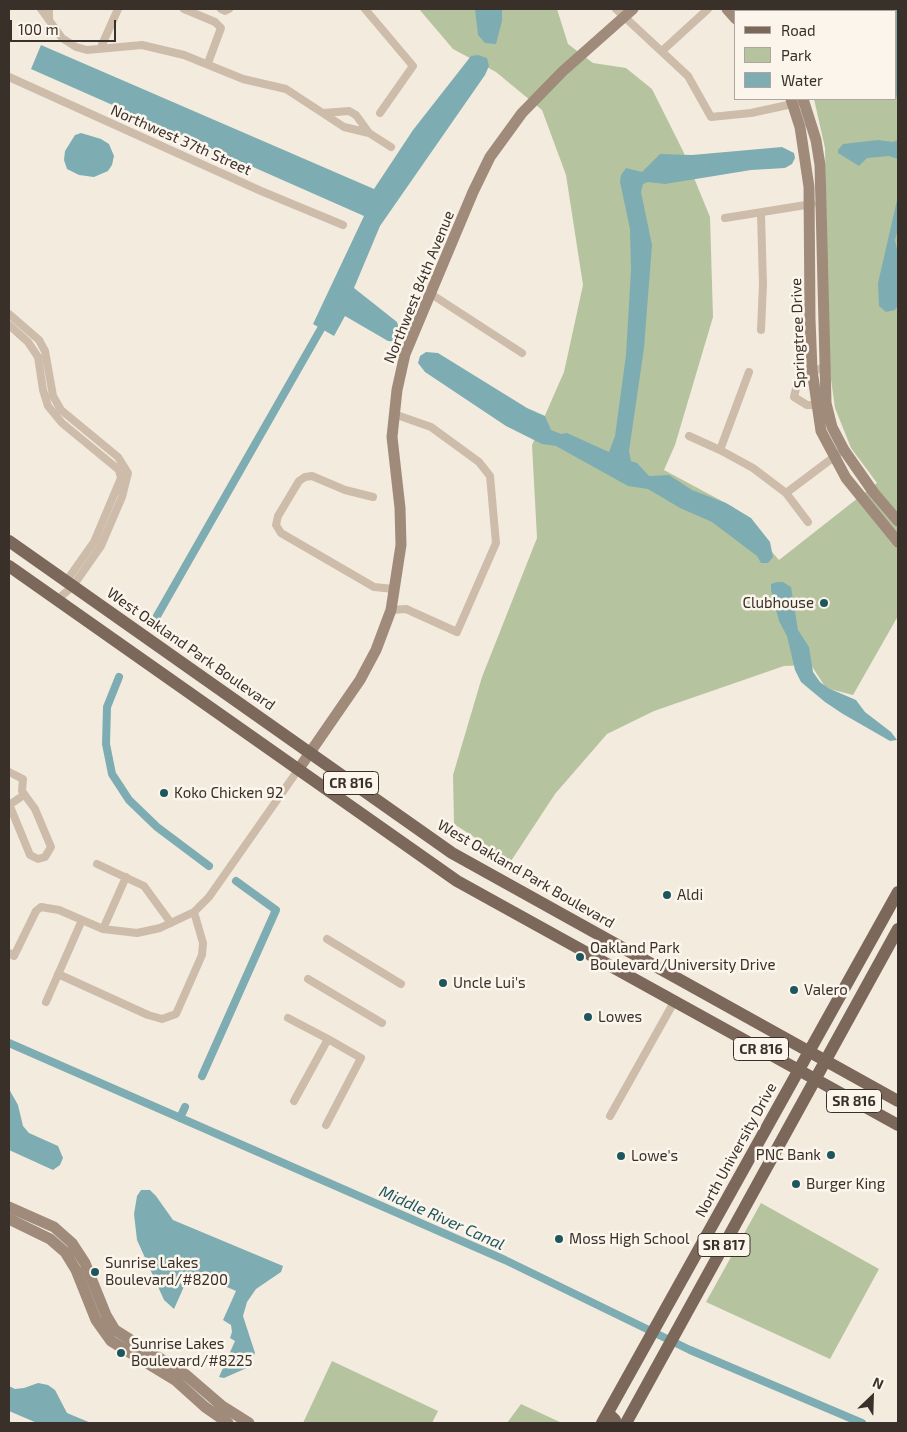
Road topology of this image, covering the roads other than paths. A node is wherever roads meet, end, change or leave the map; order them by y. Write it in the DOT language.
graph roads {
  1 [pos="41,9"];
  2 [pos="49,9"];
  3 [pos="118,9"];
  4 [pos="184,9"];
  5 [pos="221,9"];
  6 [pos="229,9"];
  7 [pos="365,9"];
  8 [pos="633,9"];
  9 [pos="708,9"];
  10 [pos="620,13"];
  11 [pos="49,20"];
  12 [pos="101,47"];
  13 [pos="662,51"];
  14 [pos="208,63"];
  15 [pos="9,77"];
  16 [pos="798,101"];
  17 [pos="323,113"];
  18 [pos="380,113"];
  19 [pos="370,133"];
  20 [pos="391,148"];
  21 [pos="816,204"];
  22 [pos="761,214"];
  23 [pos="725,218"];
  24 [pos="343,226"];
  25 [pos="431,294"];
  26 [pos="9,314"];
  27 [pos="9,325"];
  28 [pos="761,330"];
  29 [pos="522,353"];
  30 [pos="825,367"];
  31 [pos="812,370"];
  32 [pos="749,372"];
  33 [pos="816,405"];
  34 [pos="394,414"];
  35 [pos="690,436"];
  36 [pos="720,450"];
  37 [pos="844,450"];
  38 [pos="834,457"];
  39 [pos="122,466"];
  40 [pos="786,493"];
  41 [pos="373,497"];
  42 [pos="898,521"];
  43 [pos="808,522"];
  44 [pos="9,540"];
  45 [pos="898,542"];
  46 [pos="9,566"];
  47 [pos="70,583"];
  48 [pos="394,589"];
  49 [pos="57,600"];
  50 [pos="391,610"];
  51 [pos="310,754"];
  52 [pos="298,770"];
  53 [pos="9,772"];
  54 [pos="24,795"];
  55 [pos="9,804"];
  56 [pos="97,864"];
  57 [pos="126,877"];
  58 [pos="898,892"];
  59 [pos="194,912"];
  60 [pos="82,920"];
  61 [pos="170,923"];
  62 [pos="103,929"];
  63 [pos="898,930"];
  64 [pos="328,939"];
  65 [pos="11,955"];
  66 [pos="58,974"];
  67 [pos="308,979"];
  68 [pos="401,984"];
  69 [pos="46,1002"];
  70 [pos="674,1002"];
  71 [pos="288,1018"];
  72 [pos="382,1023"];
  73 [pos="328,1039"];
  74 [pos="808,1052"];
  75 [pos="825,1061"];
  76 [pos="799,1070"];
  77 [pos="815,1079"];
  78 [pos="294,1101"];
  79 [pos="898,1101"];
  80 [pos="610,1116"];
  81 [pos="326,1125"];
  82 [pos="898,1125"];
  83 [pos="9,1206"];
  84 [pos="9,1219"];
  85 [pos="608,1420"];
  86 [pos="228,1423"];
  87 [pos="249,1423"];
  88 [pos="626,1423"];
  1 -- 11 [label="street"];
  2 -- 11 [label="street"];
  3 -- 12 [label="street"];
  4 -- 14 [label="street"];
  5 -- 6 [label="street"];
  7 -- 18 [label="street"];
  8 -- 10 [label="street, Northwest 84th Avenue"];
  9 -- 13 [label="street"];
  10 -- 13 [label="street"];
  10 -- 25 [label="street, Northwest 84th Avenue"];
  11 -- 12 [label="street"];
  12 -- 14 [label="street"];
  13 -- 16 [label="street"];
  14 -- 17 [label="street"];
  15 -- 24 [label="street, Northwest 37th Street"];
  16 -- 21 [label="street, Springtree Drive"];
  17 -- 19 [label="street"];
  17 -- 19 [label="street"];
  19 -- 20 [label="street"];
  21 -- 22 [label="street"];
  21 -- 30 [label="street, Springtree Drive"];
  21 -- 31 [label="street, Springtree Drive"];
  22 -- 23 [label="street"];
  22 -- 28 [label="street"];
  25 -- 29 [label="street"];
  25 -- 34 [label="street, Northwest 84th Avenue"];
  26 -- 39 [label="street"];
  27 -- 39 [label="street"];
  30 -- 31 [label="street"];
  30 -- 37 [label="street, Springtree Drive"];
  31 -- 33 [label="street, Springtree Drive"];
  31 -- 33 [label="street"];
  32 -- 36 [label="street"];
  33 -- 38 [label="street, Springtree Drive"];
  34 -- 48 [label="street, Northwest 84th Avenue"];
  34 -- 50 [label="street"];
  35 -- 36 [label="street"];
  36 -- 40 [label="street"];
  37 -- 38 [label="street"];
  37 -- 42 [label="street, Springtree Drive"];
  38 -- 40 [label="street"];
  38 -- 45 [label="street, Springtree Drive"];
  39 -- 47 [label="street"];
  40 -- 43 [label="street"];
  41 -- 48 [label="street"];
  44 -- 47 [label="main road, West Oakland Park Boulevard / CR 816"];
  46 -- 49 [label="main road, CR 816"];
  47 -- 49 [label="street"];
  47 -- 51 [label="main road, West Oakland Park Boulevard / CR 816"];
  48 -- 50 [label="street, Northwest 84th Avenue"];
  49 -- 52 [label="main road, CR 816"];
  50 -- 51 [label="street, Northwest 84th Avenue"];
  51 -- 52 [label="street, Northwest 84th Avenue"];
  51 -- 74 [label="main road, West Oakland Park Boulevard / CR 816"];
  52 -- 59 [label="street, Northwest 84th Avenue"];
  52 -- 70 [label="main road, CR 816"];
  53 -- 54 [label="street"];
  54 -- 55 [label="street"];
  54 -- 55 [label="street"];
  56 -- 57 [label="street"];
  57 -- 61 [label="street"];
  57 -- 62 [label="street"];
  58 -- 74 [label="main road, North University Drive / SR 817"];
  59 -- 61 [label="street"];
  59 -- 66 [label="street"];
  60 -- 62 [label="street"];
  60 -- 65 [label="street"];
  60 -- 66 [label="street"];
  61 -- 62 [label="street"];
  63 -- 75 [label="main road, SR 817"];
  64 -- 68 [label="street"];
  66 -- 69 [label="street"];
  67 -- 72 [label="street"];
  70 -- 76 [label="main road, CR 816"];
  70 -- 80 [label="street"];
  71 -- 73 [label="street"];
  73 -- 78 [label="street"];
  73 -- 81 [label="street"];
  74 -- 75 [label="main road, West Oakland Park Boulevard / SR 816"];
  74 -- 76 [label="main road, North University Drive / SR 817"];
  75 -- 77 [label="main road, SR 817"];
  75 -- 79 [label="main road, West Oakland Park Boulevard / SR 816"];
  76 -- 77 [label="main road, SR 816"];
  76 -- 85 [label="main road, North University Drive / SR 817"];
  77 -- 82 [label="main road, SR 816"];
  77 -- 88 [label="main road, SR 817"];
  83 -- 87 [label="street"];
  84 -- 86 [label="street"];
}
